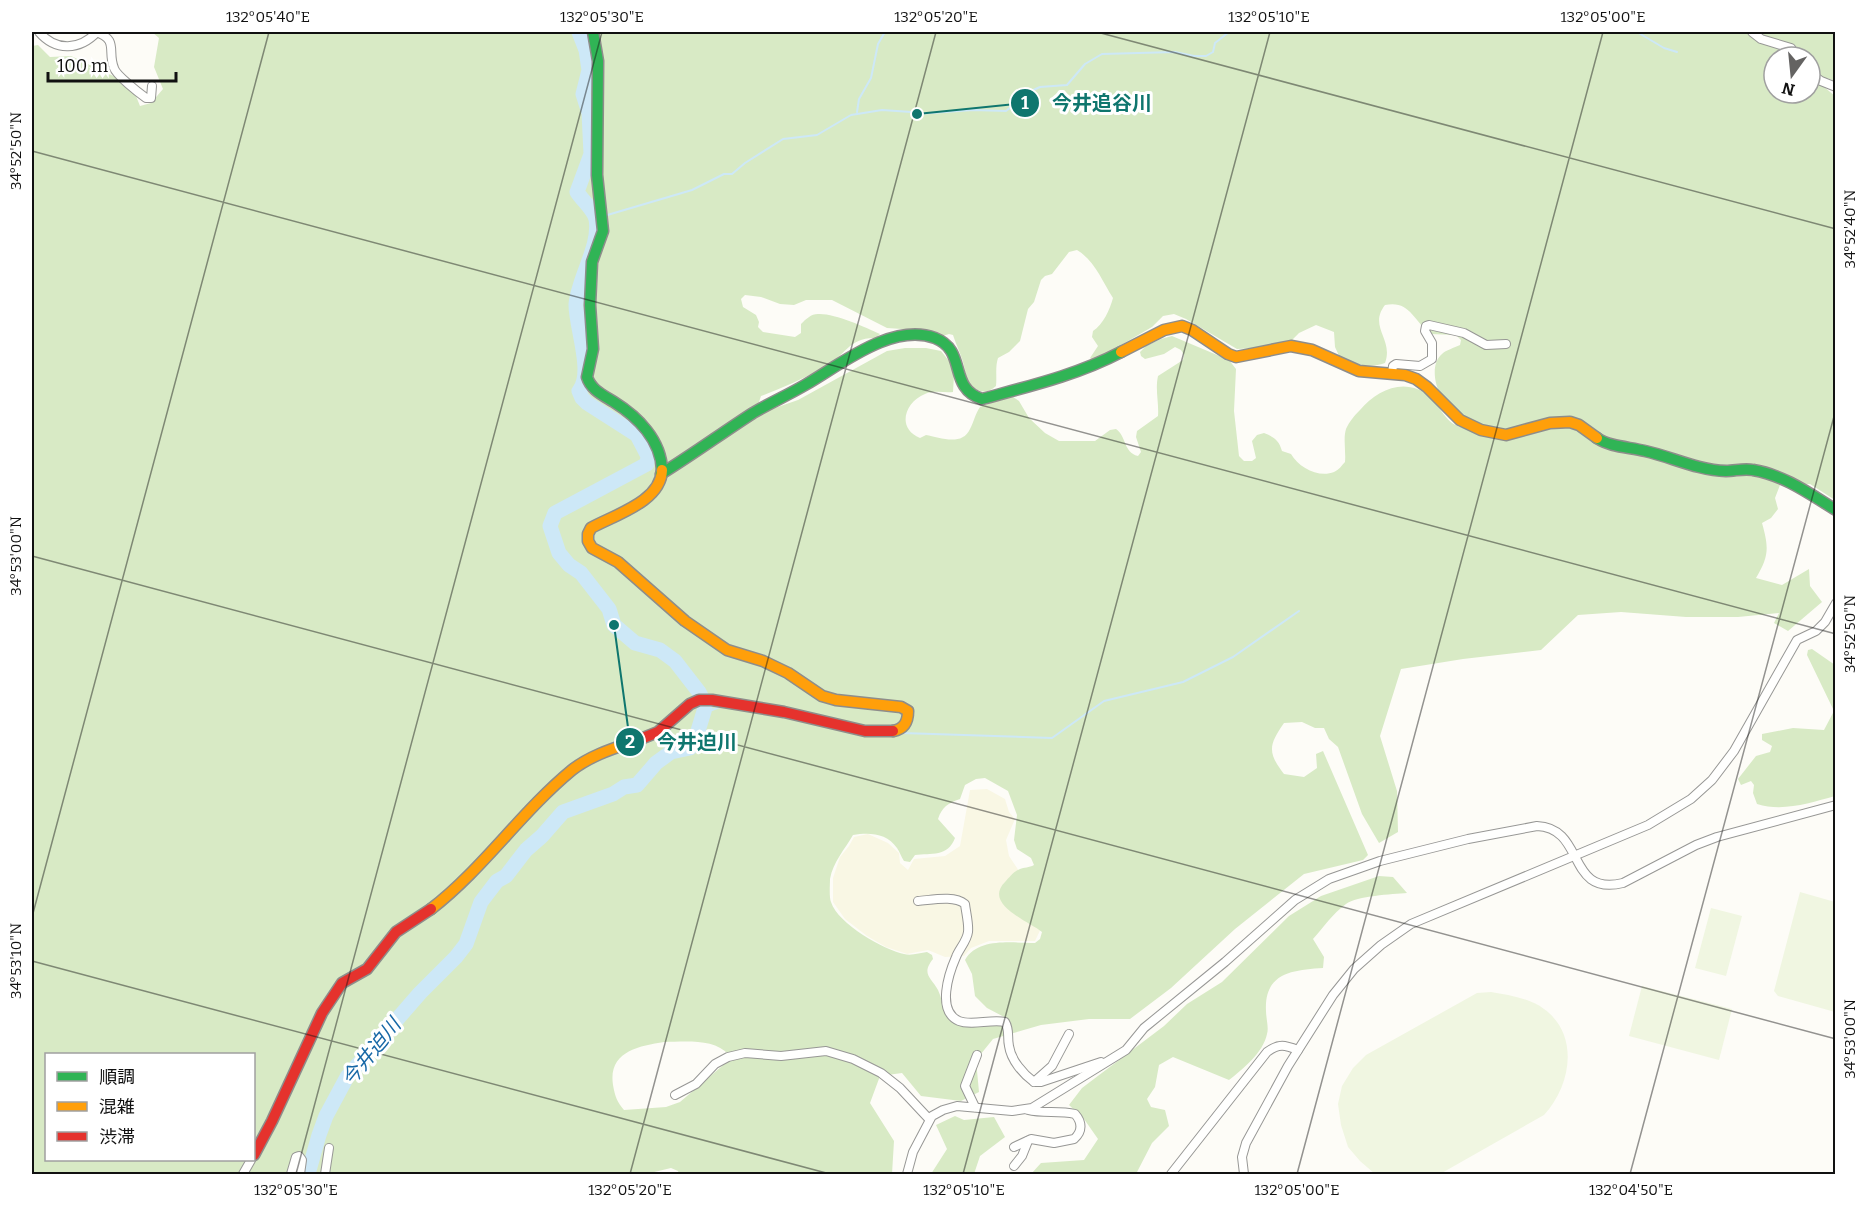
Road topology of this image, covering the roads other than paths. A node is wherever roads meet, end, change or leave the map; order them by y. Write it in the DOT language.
graph roads {
  1 [pos="39,32"];
  2 [pos="96,32"];
  3 [pos="593,32"];
  4 [pos="1752,32"];
  5 [pos="1781,45"];
  6 [pos="1822,81"];
  7 [pos="152,86"];
  8 [pos="1836,87"];
  9 [pos="1506,344"];
  10 [pos="1392,373"];
  11 [pos="662,474"];
  12 [pos="1836,510"];
  13 [pos="1836,603"];
  14 [pos="1836,805"];
  15 [pos="1575,857"];
  16 [pos="918,901"];
  17 [pos="1069,1034"];
  18 [pos="1298,1050"];
  19 [pos="977,1055"];
  20 [pos="1108,1061"];
  21 [pos="1034,1082"];
  22 [pos="675,1095"];
  23 [pos="975,1107"];
  24 [pos="1025,1109"];
  25 [pos="929,1119"];
  26 [pos="1028,1141"];
  27 [pos="1014,1147"];
  28 [pos="329,1148"];
  29 [pos="255,1153"];
  30 [pos="1014,1166"];
  31 [pos="291,1174"];
  32 [pos="300,1174"];
  33 [pos="326,1174"];
  34 [pos="907,1174"];
  35 [pos="1171,1174"];
  36 [pos="1244,1174"];
  1 -- 2 [label="street"];
  2 -- 7 [label="street"];
  3 -- 11 [label="street"];
  4 -- 5 [label="street"];
  6 -- 8 [label="street"];
  9 -- 10 [label="street"];
  10 -- 11 [label="street"];
  10 -- 12 [label="street"];
  11 -- 29 [label="street"];
  13 -- 15 [label="street"];
  14 -- 15 [label="street"];
  15 -- 18 [label="street"];
  15 -- 20 [label="street"];
  16 -- 21 [label="street"];
  17 -- 21 [label="street"];
  18 -- 35 [label="street"];
  18 -- 36 [label="street"];
  19 -- 23 [label="street"];
  20 -- 21 [label="street"];
  20 -- 24 [label="street"];
  22 -- 25 [label="street"];
  23 -- 24 [label="street"];
  23 -- 25 [label="street"];
  24 -- 26 [label="street"];
  25 -- 34 [label="street"];
  26 -- 27 [label="street"];
  26 -- 30 [label="street"];
  28 -- 33 [label="street"];
  31 -- 32 [label="street"];
}
